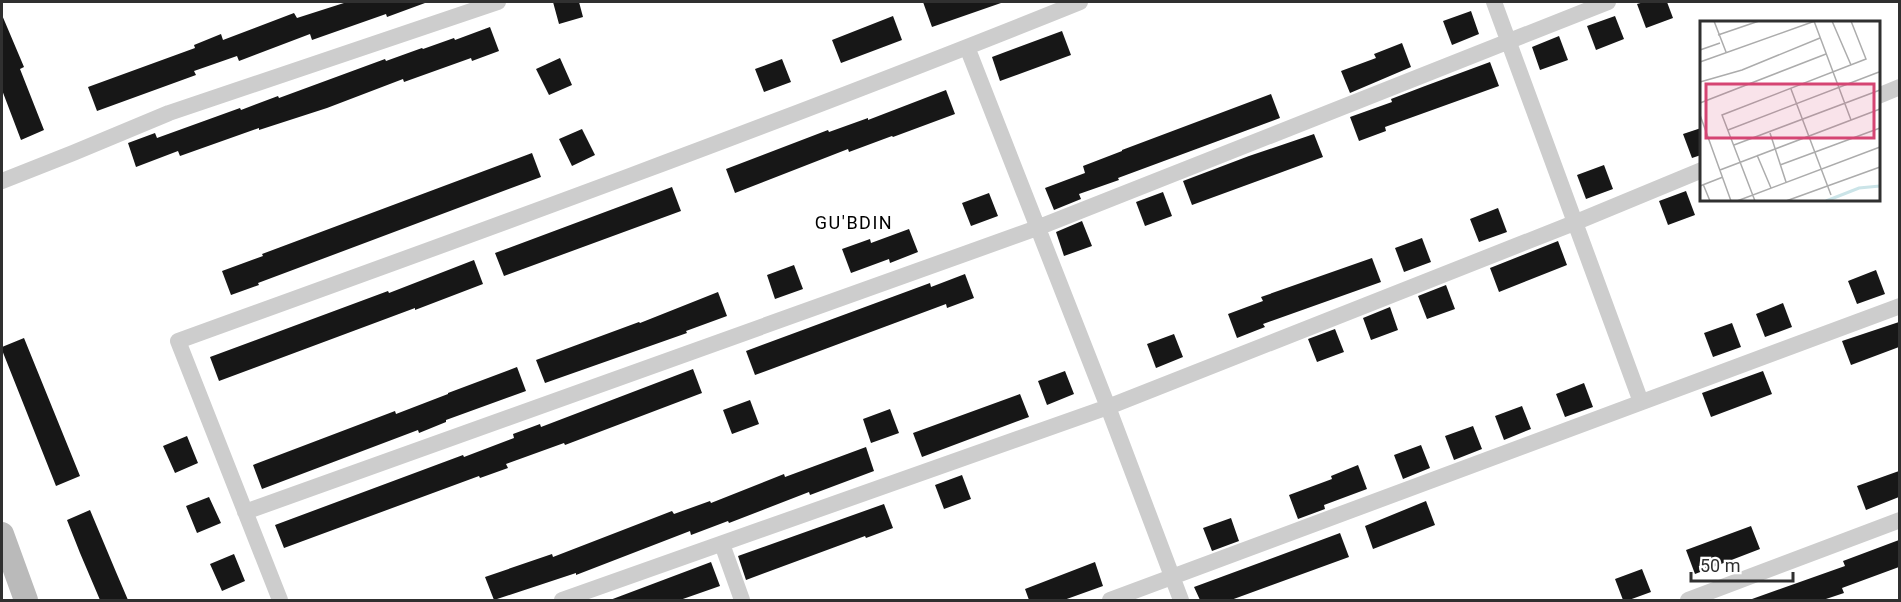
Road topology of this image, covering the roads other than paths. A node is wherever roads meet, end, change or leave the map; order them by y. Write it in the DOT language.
graph roads {
  1 [pos="498,2"];
  2 [pos="1080,2"];
  3 [pos="1494,2"];
  4 [pos="1608,2"];
  5 [pos="1509,41"];
  6 [pos="967,47"];
  7 [pos="1899,87"];
  8 [pos="1880,95"];
  9 [pos="1700,170"];
  10 [pos="2,181"];
  11 [pos="1574,223"];
  12 [pos="1037,228"];
  13 [pos="1899,306"];
  14 [pos="1641,402"];
  15 [pos="1108,407"];
  16 [pos="244,512"];
  17 [pos="1899,520"];
  18 [pos="2,534"];
  19 [pos="722,544"];
  20 [pos="1172,577"];
  21 [pos="26,600"];
  22 [pos="280,600"];
  23 [pos="562,600"];
  24 [pos="742,600"];
  25 [pos="1110,600"];
  26 [pos="1181,600"];
  27 [pos="1688,600"];
  1 -- 10 [label="street"];
  2 -- 6 [label="street"];
  3 -- 5 [label="street"];
  4 -- 5 [label="street"];
  5 -- 11 [label="street"];
  5 -- 12 [label="street"];
  6 -- 12 [label="street"];
  6 -- 16 [label="street"];
  7 -- 8 [label="street"];
  9 -- 11 [label="street"];
  11 -- 14 [label="street"];
  11 -- 15 [label="street"];
  12 -- 15 [label="street"];
  12 -- 16 [label="street"];
  13 -- 14 [label="street"];
  14 -- 20 [label="street"];
  15 -- 19 [label="street"];
  15 -- 20 [label="street"];
  16 -- 22 [label="street"];
  17 -- 27 [label="street"];
  18 -- 21 [label="street"];
  19 -- 23 [label="street"];
  19 -- 24 [label="street"];
  20 -- 25 [label="street"];
  20 -- 26 [label="street"];
}
